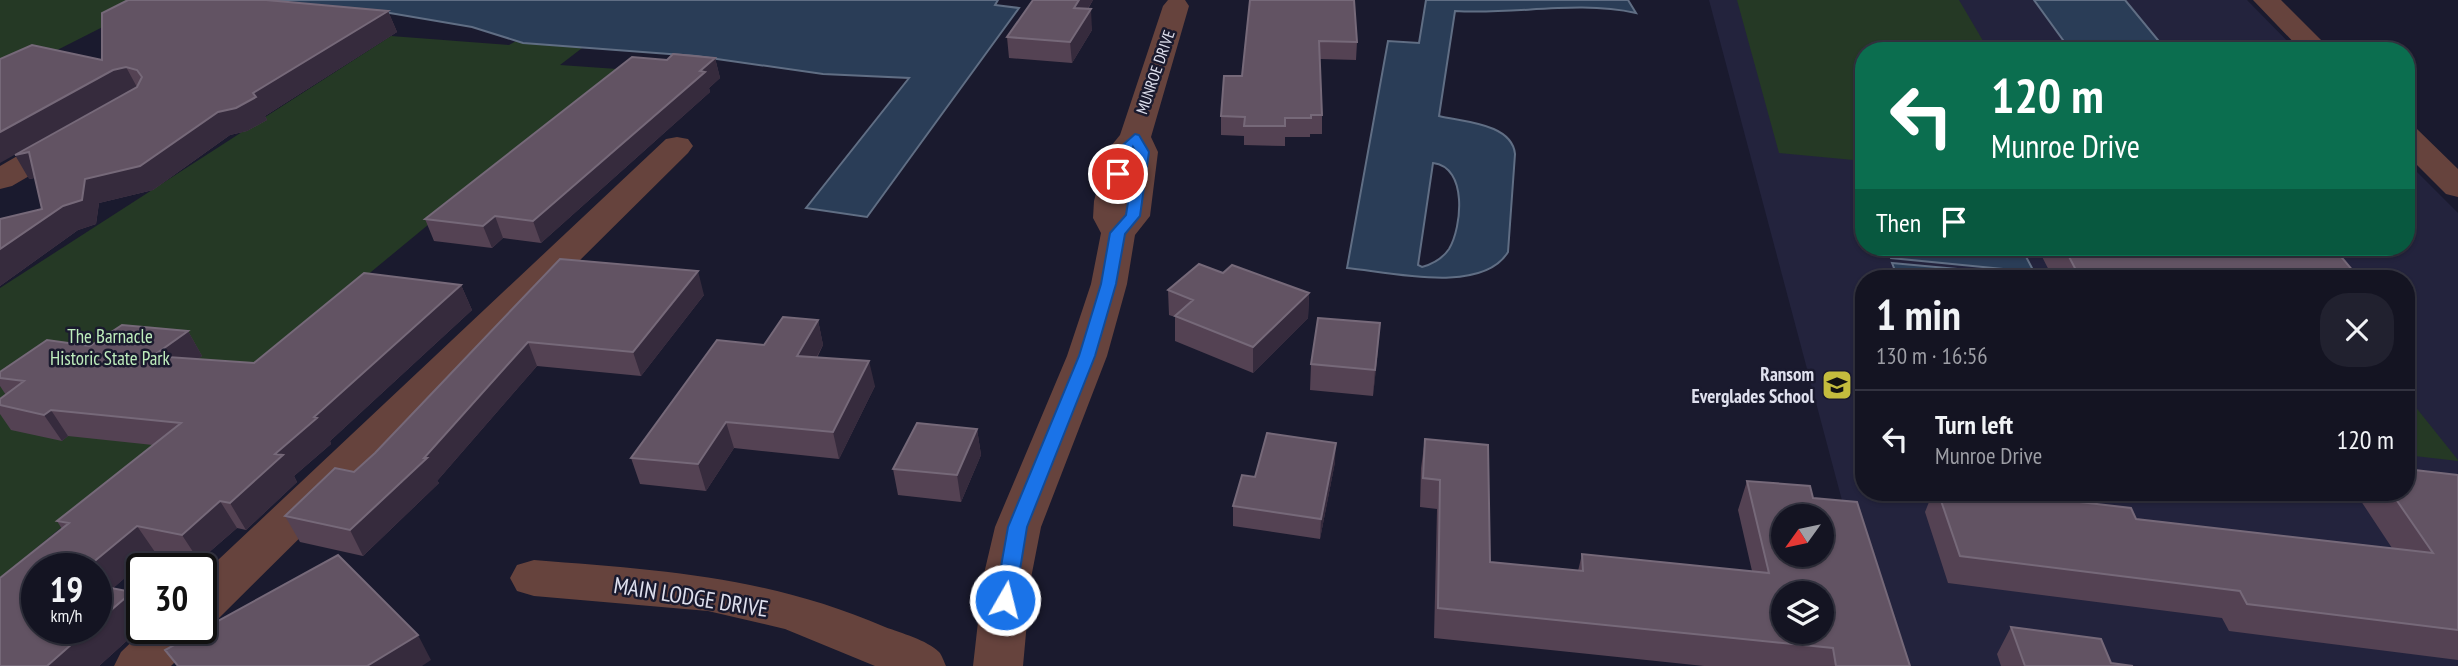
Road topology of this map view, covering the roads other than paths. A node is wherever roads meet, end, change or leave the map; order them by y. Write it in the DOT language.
graph roads {
  1 [pos="2266,0"];
  2 [pos="1176,6"];
  3 [pos="2309,42"];
  4 [pos="92,127"];
  5 [pos="2415,145"];
  6 [pos="677,146"];
  7 [pos="0,179"];
  8 [pos="2458,187"];
  9 [pos="534,578"];
  10 [pos="217,591"];
  11 [pos="162,644"];
  12 [pos="139,666"];
  13 [pos="921,666"];
  14 [pos="998,666"];
  1 -- 3 [label="street"];
  2 -- 14 [label="street, MUNROE DRIVE"];
  4 -- 7 [label="street"];
  5 -- 8 [label="street"];
  6 -- 10 [label="street"];
  9 -- 13 [label="street, MAIN LODGE DRIVE"];
  11 -- 12 [label="street"];
}
